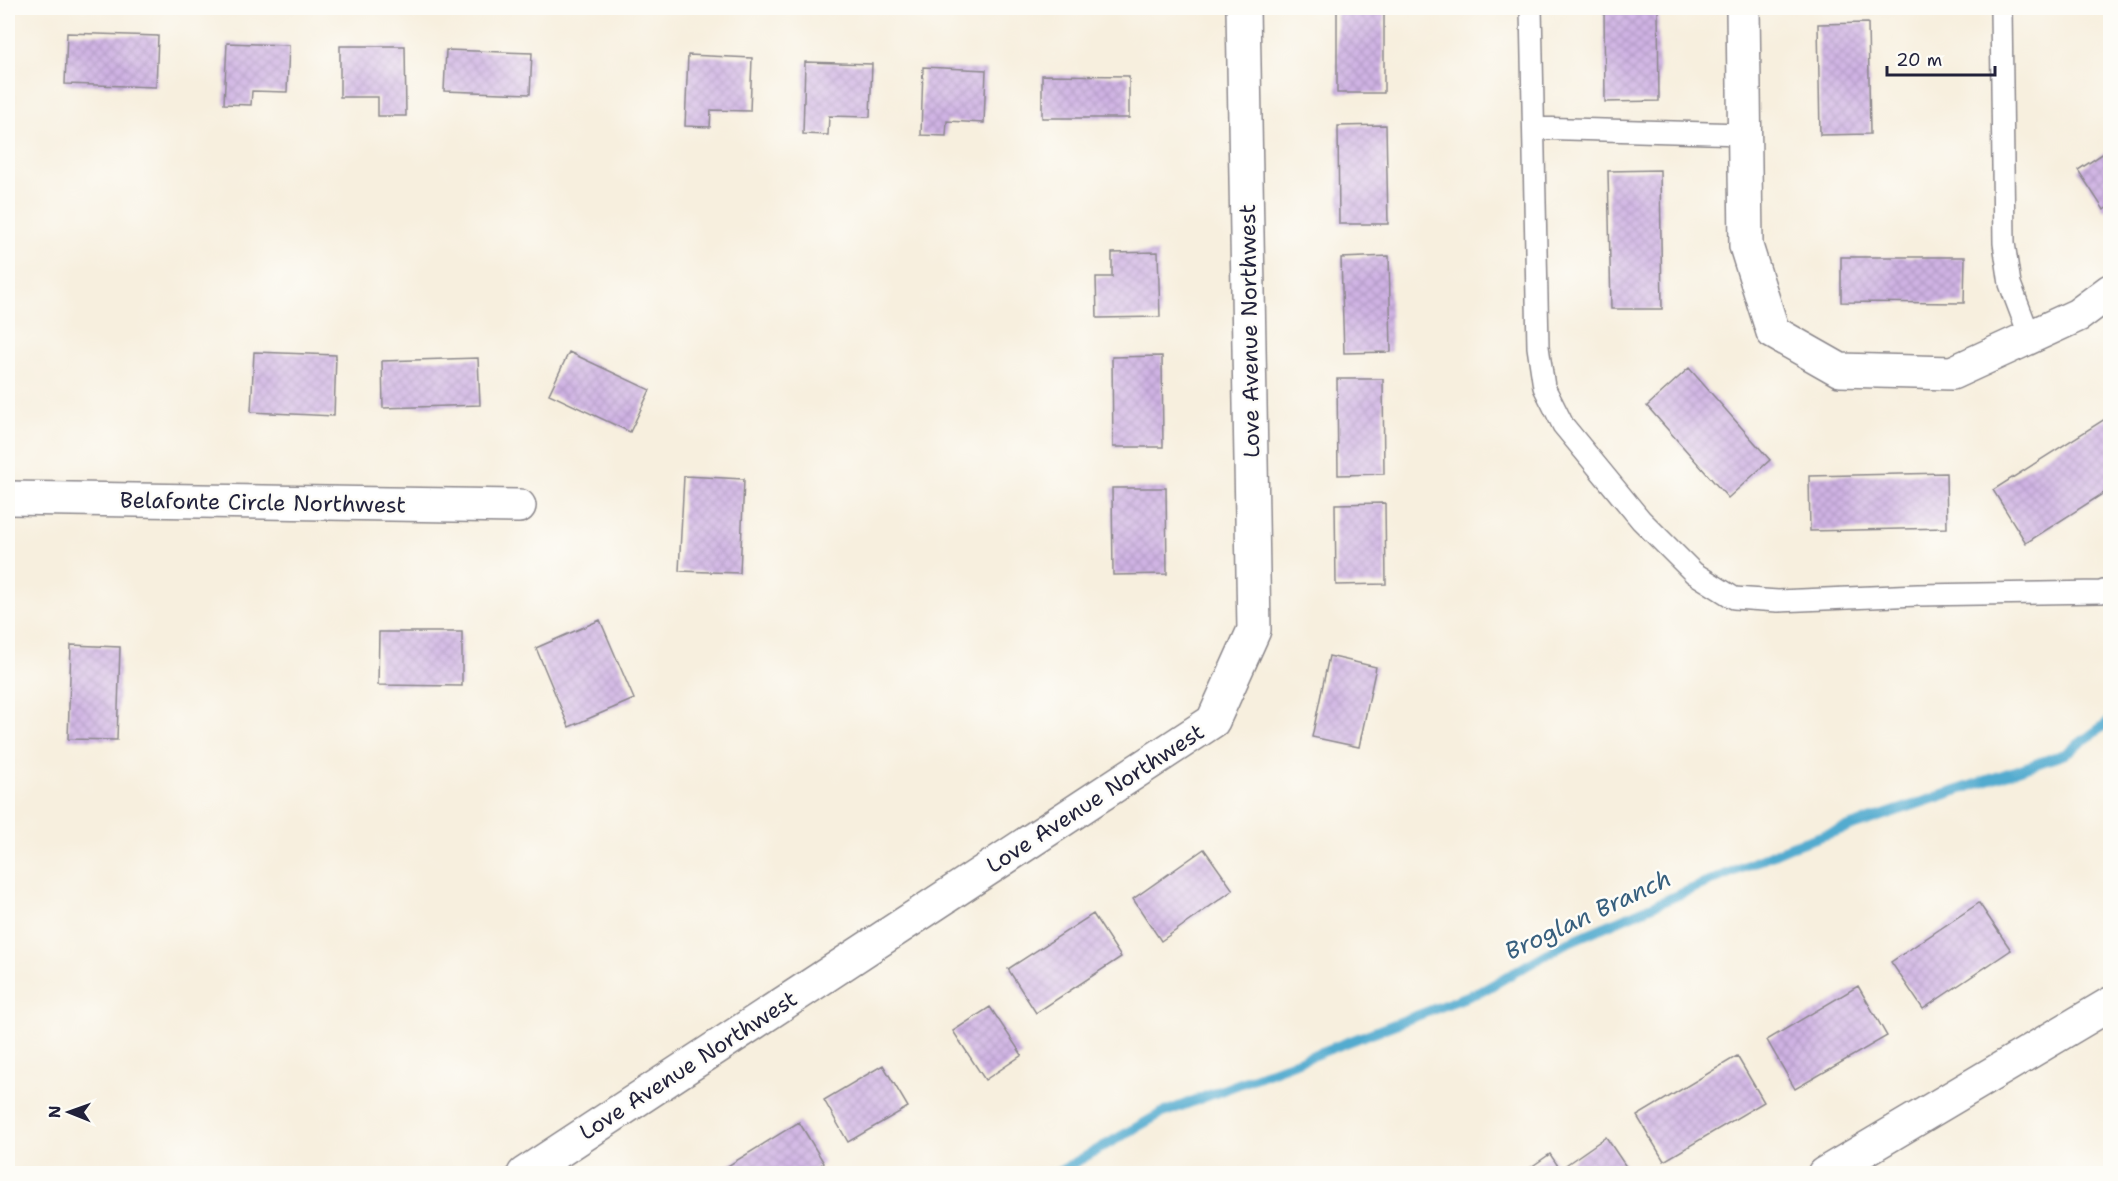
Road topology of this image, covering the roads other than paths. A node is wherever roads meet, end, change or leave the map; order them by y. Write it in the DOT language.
graph roads {
  1 [pos="1243,8"];
  2 [pos="1531,8"];
  3 [pos="1743,8"];
  4 [pos="2001,8"];
  5 [pos="1534,128"];
  6 [pos="1743,134"];
  7 [pos="2110,291"];
  8 [pos="2030,337"];
  9 [pos="8,498"];
  10 [pos="519,506"];
  11 [pos="2110,589"];
  12 [pos="2110,1004"];
  13 [pos="524,1173"];
  14 [pos="1824,1173"];
  1 -- 13 [label="street, Love Avenue Northwest"];
  2 -- 5 [label="lane"];
  3 -- 6 [label="street"];
  4 -- 8 [label="lane"];
  5 -- 6 [label="lane"];
  5 -- 11 [label="lane"];
  6 -- 8 [label="street"];
  7 -- 8 [label="street"];
  9 -- 10 [label="street, Belafonte Circle Northwest"];
  12 -- 14 [label="street"];
}
